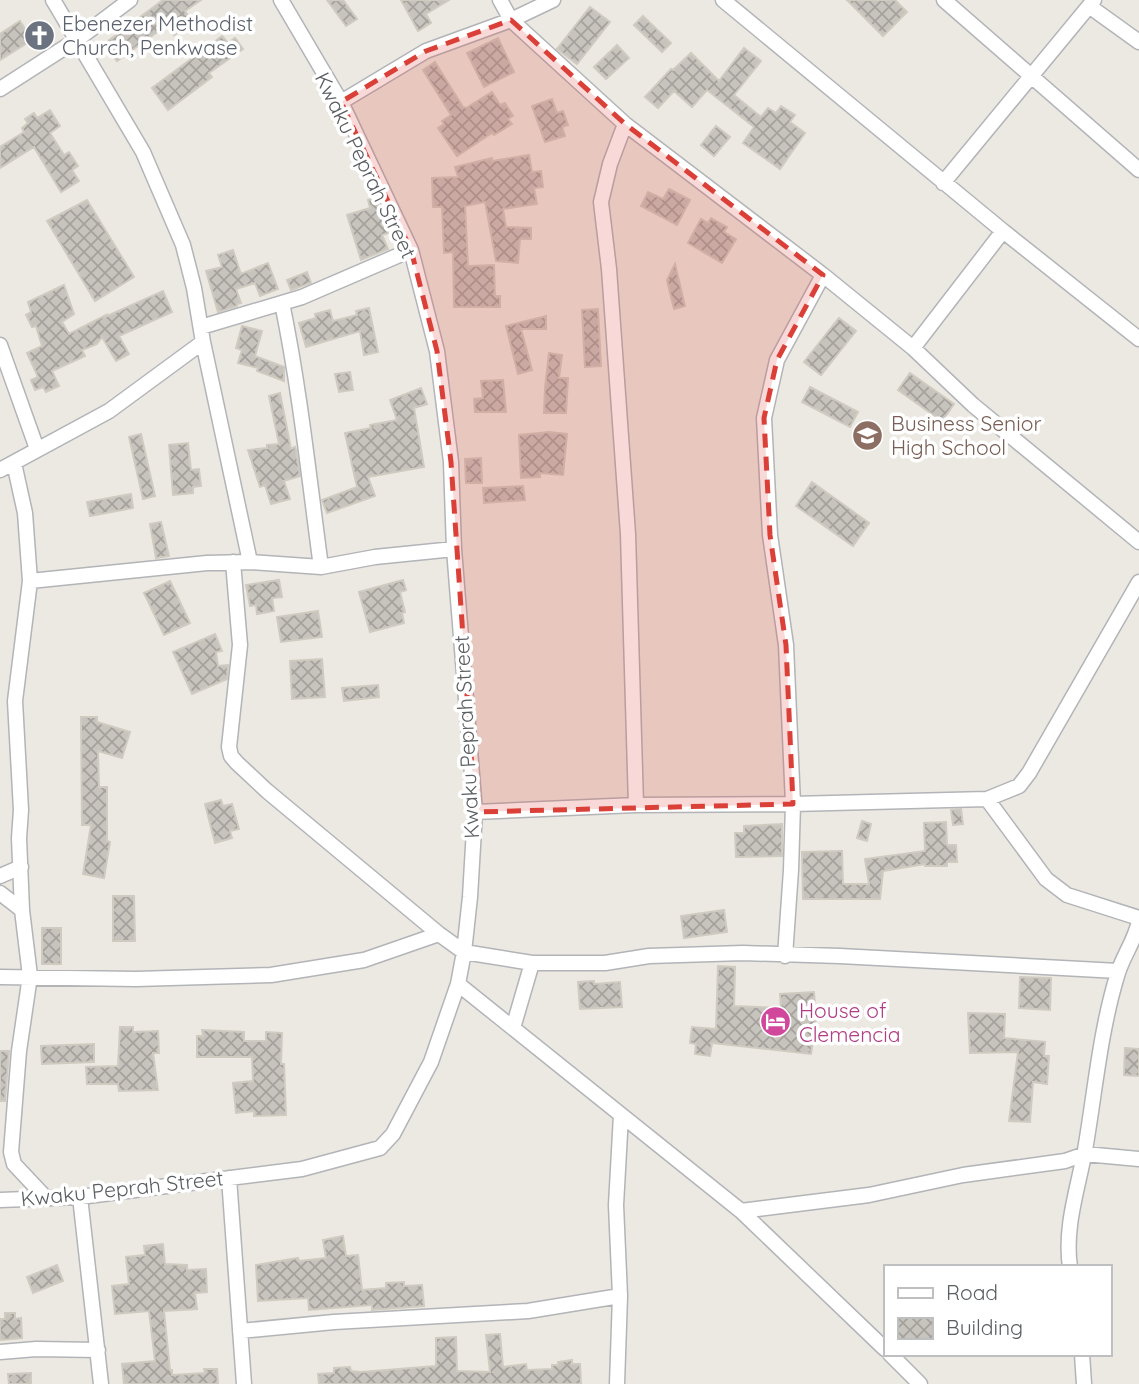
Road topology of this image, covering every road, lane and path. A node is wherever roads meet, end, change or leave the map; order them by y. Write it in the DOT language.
graph roads {
  1 [pos="53,0"];
  2 [pos="130,0"];
  3 [pos="281,0"];
  4 [pos="500,0"];
  5 [pos="553,0"];
  6 [pos="723,0"];
  7 [pos="944,0"];
  8 [pos="1091,3"];
  9 [pos="511,20"];
  10 [pos="78,39"];
  11 [pos="1139,42"];
  12 [pos="1031,75"];
  13 [pos="0,89"];
  14 [pos="341,102"];
  15 [pos="625,124"];
  16 [pos="1139,170"];
  17 [pos="943,183"];
  18 [pos="1003,231"];
  19 [pos="411,250"];
  20 [pos="823,275"];
  21 [pos="282,303"];
  22 [pos="201,327"];
  23 [pos="1139,339"];
  24 [pos="203,342"];
  25 [pos="0,345"];
  26 [pos="913,348"];
  27 [pos="37,449"];
  28 [pos="14,463"];
  29 [pos="0,470"];
  30 [pos="1139,542"];
  31 [pos="454,549"];
  32 [pos="233,562"];
  33 [pos="250,562"];
  34 [pos="321,567"];
  35 [pos="30,581"];
  36 [pos="1139,582"];
  37 [pos="987,799"];
  38 [pos="793,804"];
  39 [pos="636,805"];
  40 [pos="475,812"];
  41 [pos="21,867"];
  42 [pos="0,876"];
  43 [pos="0,894"];
  44 [pos="22,910"];
  45 [pos="1138,928"];
  46 [pos="439,934"];
  47 [pos="464,952"];
  48 [pos="785,956"];
  49 [pos="532,963"];
  50 [pos="1118,971"];
  51 [pos="0,976"];
  52 [pos="30,976"];
  53 [pos="458,984"];
  54 [pos="513,1028"];
  55 [pos="621,1115"];
  56 [pos="1084,1154"];
  57 [pos="1139,1159"];
  58 [pos="229,1178"];
  59 [pos="80,1197"];
  60 [pos="46,1198"];
  61 [pos="0,1200"];
  62 [pos="741,1211"];
  63 [pos="1070,1265"];
  64 [pos="620,1296"];
  65 [pos="240,1331"];
  66 [pos="884,1348"];
  67 [pos="97,1349"];
  68 [pos="0,1352"];
  69 [pos="892,1356"];
  70 [pos="1082,1356"];
  71 [pos="101,1384"];
  72 [pos="244,1384"];
  73 [pos="617,1384"];
  74 [pos="920,1384"];
  75 [pos="1084,1384"];
  1 -- 10 [label="street"];
  2 -- 10 [label="street"];
  3 -- 14 [label="street, Kwaku Peprah Street"];
  4 -- 9 [label="street"];
  5 -- 9 [label="street"];
  6 -- 17 [label="street"];
  7 -- 12 [label="street"];
  8 -- 11 [label="street"];
  8 -- 12 [label="street"];
  9 -- 14 [label="street"];
  9 -- 15 [label="street"];
  10 -- 13 [label="street"];
  10 -- 22 [label="street"];
  12 -- 16 [label="street"];
  12 -- 17 [label="street"];
  14 -- 19 [label="street, Kwaku Peprah Street"];
  15 -- 20 [label="street"];
  15 -- 39 [label="street"];
  17 -- 18 [label="street"];
  18 -- 23 [label="street"];
  18 -- 26 [label="street"];
  19 -- 21 [label="street"];
  19 -- 31 [label="street, Kwaku Peprah Street"];
  20 -- 26 [label="street"];
  20 -- 38 [label="street"];
  21 -- 22 [label="street"];
  21 -- 34 [label="street"];
  22 -- 24 [label="street"];
  24 -- 27 [label="street"];
  24 -- 33 [label="street"];
  25 -- 27 [label="street"];
  26 -- 30 [label="street"];
  27 -- 28 [label="street"];
  28 -- 29 [label="street"];
  28 -- 35 [label="street"];
  31 -- 34 [label="street"];
  31 -- 40 [label="street, Kwaku Peprah Street"];
  32 -- 33 [label="street"];
  32 -- 35 [label="street"];
  32 -- 46 [label="street"];
  33 -- 34 [label="street"];
  35 -- 41 [label="street"];
  36 -- 37 [label="street"];
  37 -- 38 [label="street"];
  37 -- 45 [label="street"];
  38 -- 39 [label="street"];
  38 -- 48 [label="street"];
  39 -- 40 [label="street"];
  40 -- 47 [label="street, Kwaku Peprah Street"];
  41 -- 42 [label="street"];
  41 -- 44 [label="street"];
  43 -- 44 [label="street"];
  44 -- 52 [label="street"];
  45 -- 50 [label="street"];
  46 -- 47 [label="street"];
  46 -- 52 [label="street"];
  47 -- 49 [label="street"];
  47 -- 53 [label="street, Kwaku Peprah Street"];
  48 -- 49 [label="street"];
  48 -- 50 [label="street"];
  49 -- 54 [label="street"];
  50 -- 56 [label="street"];
  51 -- 52 [label="street"];
  52 -- 60 [label="street"];
  53 -- 54 [label="street"];
  53 -- 58 [label="street, Kwaku Peprah Street"];
  54 -- 55 [label="street"];
  55 -- 62 [label="street"];
  55 -- 64 [label="street"];
  56 -- 57 [label="street"];
  56 -- 62 [label="street"];
  56 -- 63 [label="street"];
  58 -- 59 [label="street, Kwaku Peprah Street"];
  58 -- 65 [label="street"];
  59 -- 60 [label="street, Kwaku Peprah Street"];
  59 -- 67 [label="street"];
  60 -- 61 [label="street, Kwaku Peprah Street"];
  62 -- 66 [label="street"];
  64 -- 65 [label="street"];
  64 -- 73 [label="street"];
  65 -- 72 [label="street"];
  67 -- 68 [label="street"];
  67 -- 71 [label="street"];
  69 -- 74 [label="street"];
  70 -- 75 [label="street"];
}
